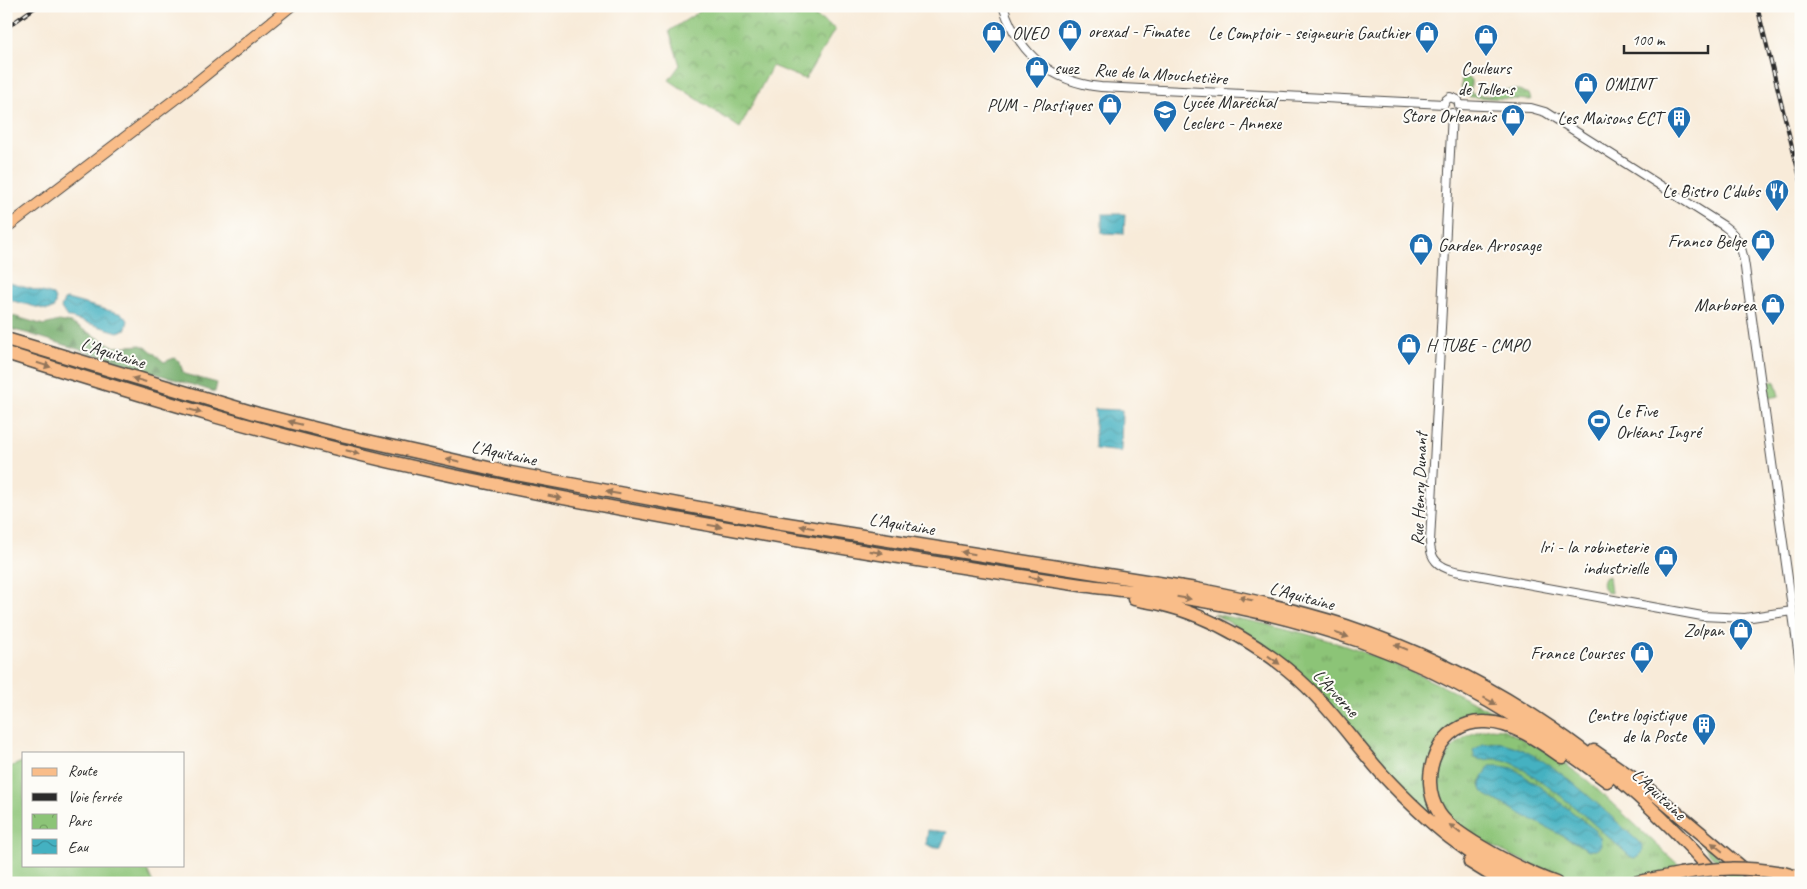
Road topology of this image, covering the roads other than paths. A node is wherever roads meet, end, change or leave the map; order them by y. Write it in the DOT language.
graph roads {
  1 [pos="291,6"];
  2 [pos="1003,6"];
  3 [pos="1444,104"];
  4 [pos="1459,105"];
  5 [pos="1452,113"];
  6 [pos="6,228"];
  7 [pos="6,339"];
  8 [pos="6,353"];
  9 [pos="1083,585"];
  10 [pos="1792,611"];
  11 [pos="1801,672"];
  12 [pos="1542,720"];
  13 [pos="1372,761"];
  14 [pos="1584,765"];
  15 [pos="1801,878"];
  16 [pos="1504,883"];
  17 [pos="1527,883"];
  18 [pos="1556,883"];
  19 [pos="1633,883"];
  20 [pos="1711,883"];
  21 [pos="1722,883"];
  22 [pos="1772,883"];
  1 -- 6 [label="main road"];
  2 -- 3 [label="street, Rue de la Mouchetière"];
  3 -- 4 [label="street"];
  3 -- 5 [label="street"];
  4 -- 5 [label="street"];
  4 -- 10 [label="street"];
  5 -- 10 [label="street, Rue Henry Dunant"];
  12 -- 7 [label="highway, L'Aquitaine, one-way"];
  8 -- 9 [label="highway, L'Aquitaine, one-way"];
  9 -- 13 [label="highway, L'Arverne, one-way"];
  9 -- 14 [label="highway, L'Aquitaine, one-way"];
  10 -- 11 [label="street"];
  12 -- 21 [label="highway, L'Aquitaine"];
  22 -- 12 [label="highway, one-way"];
  13 -- 16 [label="highway"];
  13 -- 17 [label="highway, L'Arverne"];
  18 -- 14 [label="highway, one-way"];
  14 -- 20 [label="highway, L'Aquitaine"];
  15 -- 19 [label="highway, bridge"];
}
